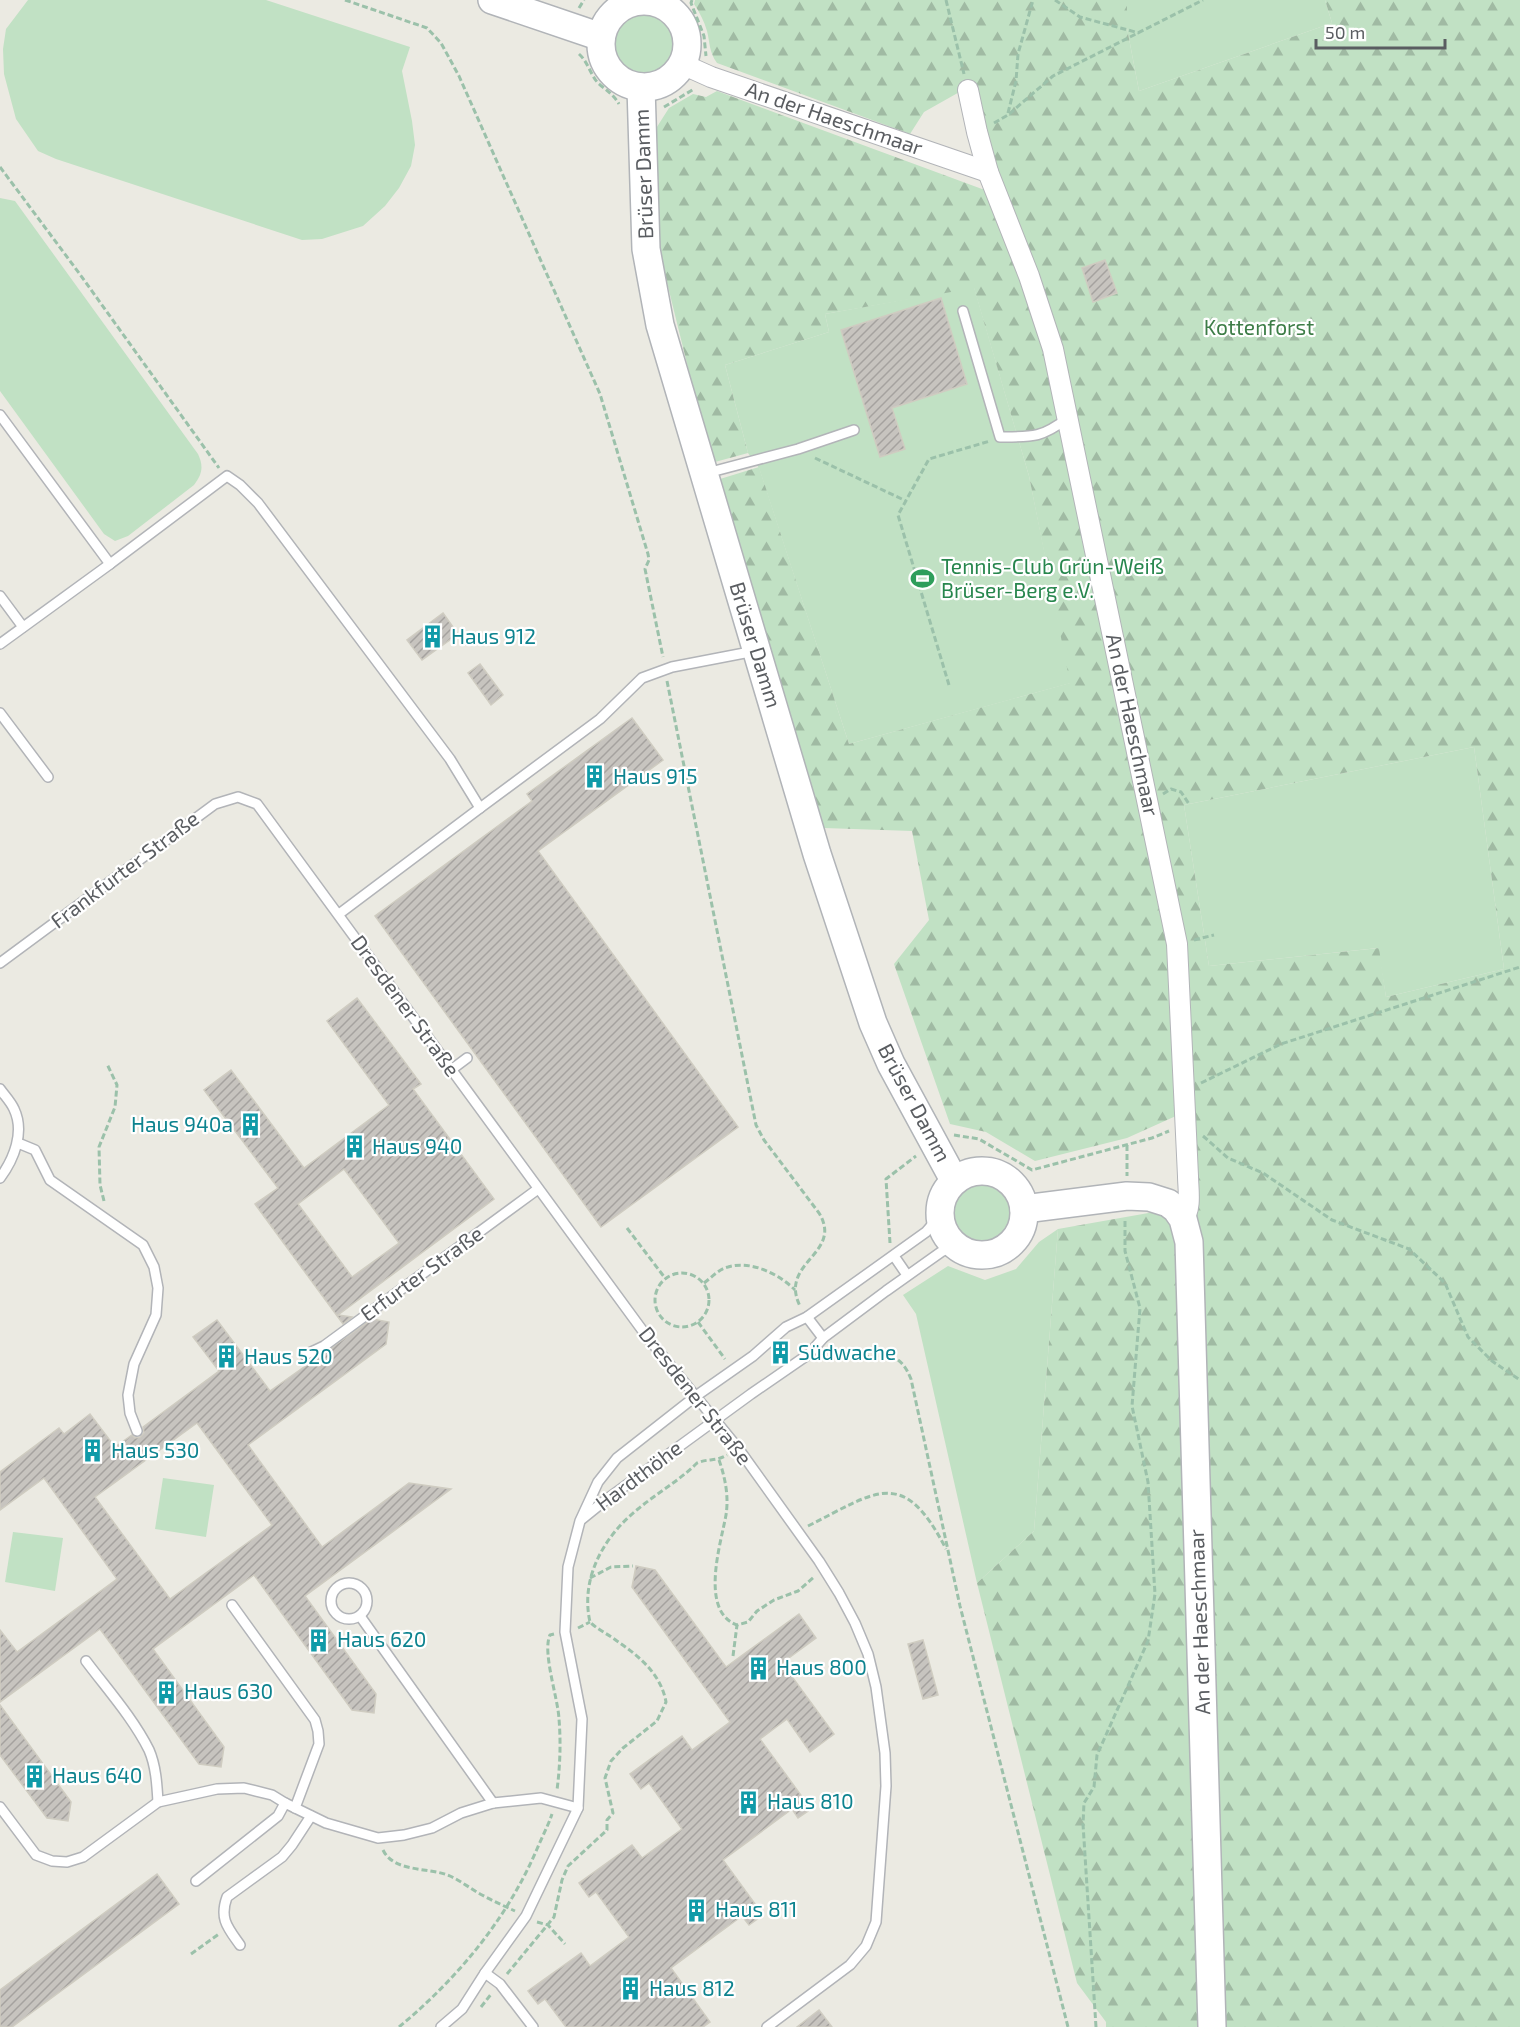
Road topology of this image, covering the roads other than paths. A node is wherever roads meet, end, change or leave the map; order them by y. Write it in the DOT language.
graph roads {
  1 [pos="492,0"];
  2 [pos="634,1"];
  3 [pos="681,4"];
  4 [pos="601,37"];
  5 [pos="682,64"];
  6 [pos="640,87"];
  7 [pos="968,90"];
  8 [pos="988,172"];
  9 [pos="963,311"];
  10 [pos="0,415"];
  11 [pos="1068,417"];
  12 [pos="854,430"];
  13 [pos="704,474"];
  14 [pos="110,564"];
  15 [pos="0,596"];
  16 [pos="23,627"];
  17 [pos="0,644"];
  18 [pos="757,650"];
  19 [pos="0,713"];
  20 [pos="48,777"];
  21 [pos="257,804"];
  22 [pos="480,808"];
  23 [pos="339,914"];
  24 [pos="0,963"];
  25 [pos="468,1058"];
  26 [pos="451,1070"];
  27 [pos="0,1089"];
  28 [pos="18,1143"];
  29 [pos="0,1178"];
  30 [pos="954,1180"];
  31 [pos="538,1189"];
  32 [pos="1024,1209"];
  33 [pos="939,1217"];
  34 [pos="1183,1219"];
  35 [pos="955,1245"];
  36 [pos="894,1256"];
  37 [pos="908,1275"];
  38 [pos="807,1317"];
  39 [pos="823,1338"];
  40 [pos="304,1355"];
  41 [pos="696,1395"];
  42 [pos="716,1420"];
  43 [pos="137,1431"];
  44 [pos="580,1521"];
  45 [pos="232,1605"];
  46 [pos="360,1616"];
  47 [pos="86,1661"];
  48 [pos="158,1802"];
  49 [pos="285,1803"];
  50 [pos="493,1803"];
  51 [pos="0,1807"];
  52 [pos="295,1808"];
  53 [pos="578,1808"];
  54 [pos="311,1816"];
  55 [pos="196,1881"];
  56 [pos="240,1946"];
  57 [pos="485,1972"];
  58 [pos="441,2027"];
  59 [pos="533,2027"];
  60 [pos="767,2027"];
  61 [pos="1212,2027"];
  1 -- 4 [label="street"];
  2 -- 3 [label="street"];
  2 -- 4 [label="street"];
  3 -- 5 [label="street"];
  4 -- 6 [label="street, Brüser Damm"];
  5 -- 6 [label="street, Brüser Damm"];
  5 -- 8 [label="street, An der Haeschmaar"];
  6 -- 13 [label="street, Brüser Damm"];
  7 -- 8 [label="street, An der Haeschmaar"];
  8 -- 11 [label="street, An der Haeschmaar"];
  9 -- 11 [label="lane"];
  10 -- 14 [label="lane"];
  11 -- 34 [label="street, An der Haeschmaar"];
  12 -- 13 [label="lane"];
  13 -- 18 [label="street, Brüser Damm"];
  14 -- 16 [label="lane"];
  14 -- 22 [label="lane"];
  15 -- 16 [label="lane"];
  16 -- 17 [label="lane"];
  18 -- 22 [label="lane"];
  18 -- 30 [label="street, Brüser Damm"];
  19 -- 20 [label="lane"];
  21 -- 23 [label="lane, Dresdener Straße"];
  21 -- 24 [label="lane, Frankfurter Straße"];
  22 -- 23 [label="lane"];
  23 -- 26 [label="lane, Dresdener Straße"];
  25 -- 26 [label="lane"];
  26 -- 31 [label="lane, Dresdener Straße"];
  27 -- 28 [label="lane"];
  28 -- 29 [label="lane"];
  28 -- 43 [label="lane"];
  30 -- 32 [label="street, Brüser Damm"];
  30 -- 33 [label="street, Brüser Damm"];
  31 -- 40 [label="lane, Erfurter Straße"];
  31 -- 41 [label="lane, Dresdener Straße"];
  32 -- 34 [label="street"];
  32 -- 35 [label="street"];
  33 -- 35 [label="street"];
  33 -- 36 [label="lane, Hardthöhe"];
  34 -- 61 [label="street, An der Haeschmaar"];
  35 -- 37 [label="lane, Hardthöhe"];
  36 -- 37 [label="lane"];
  36 -- 38 [label="lane, Hardthöhe"];
  37 -- 39 [label="lane, Hardthöhe"];
  38 -- 39 [label="lane"];
  38 -- 41 [label="lane, Hardthöhe"];
  39 -- 42 [label="lane, Hardthöhe"];
  41 -- 42 [label="lane, Dresdener Straße"];
  41 -- 44 [label="lane, Hardthöhe"];
  42 -- 44 [label="lane, Hardthöhe"];
  42 -- 60 [label="lane, Dresdener Straße"];
  44 -- 53 [label="lane"];
  45 -- 52 [label="lane"];
  46 -- 46 [label="lane"];
  46 -- 50 [label="lane"];
  47 -- 48 [label="lane"];
  48 -- 49 [label="lane"];
  48 -- 51 [label="lane"];
  49 -- 52 [label="lane"];
  49 -- 55 [label="lane"];
  50 -- 53 [label="lane"];
  50 -- 54 [label="lane"];
  52 -- 54 [label="lane"];
  53 -- 57 [label="lane"];
  54 -- 56 [label="lane"];
  57 -- 58 [label="lane"];
  57 -- 59 [label="lane"];
}
